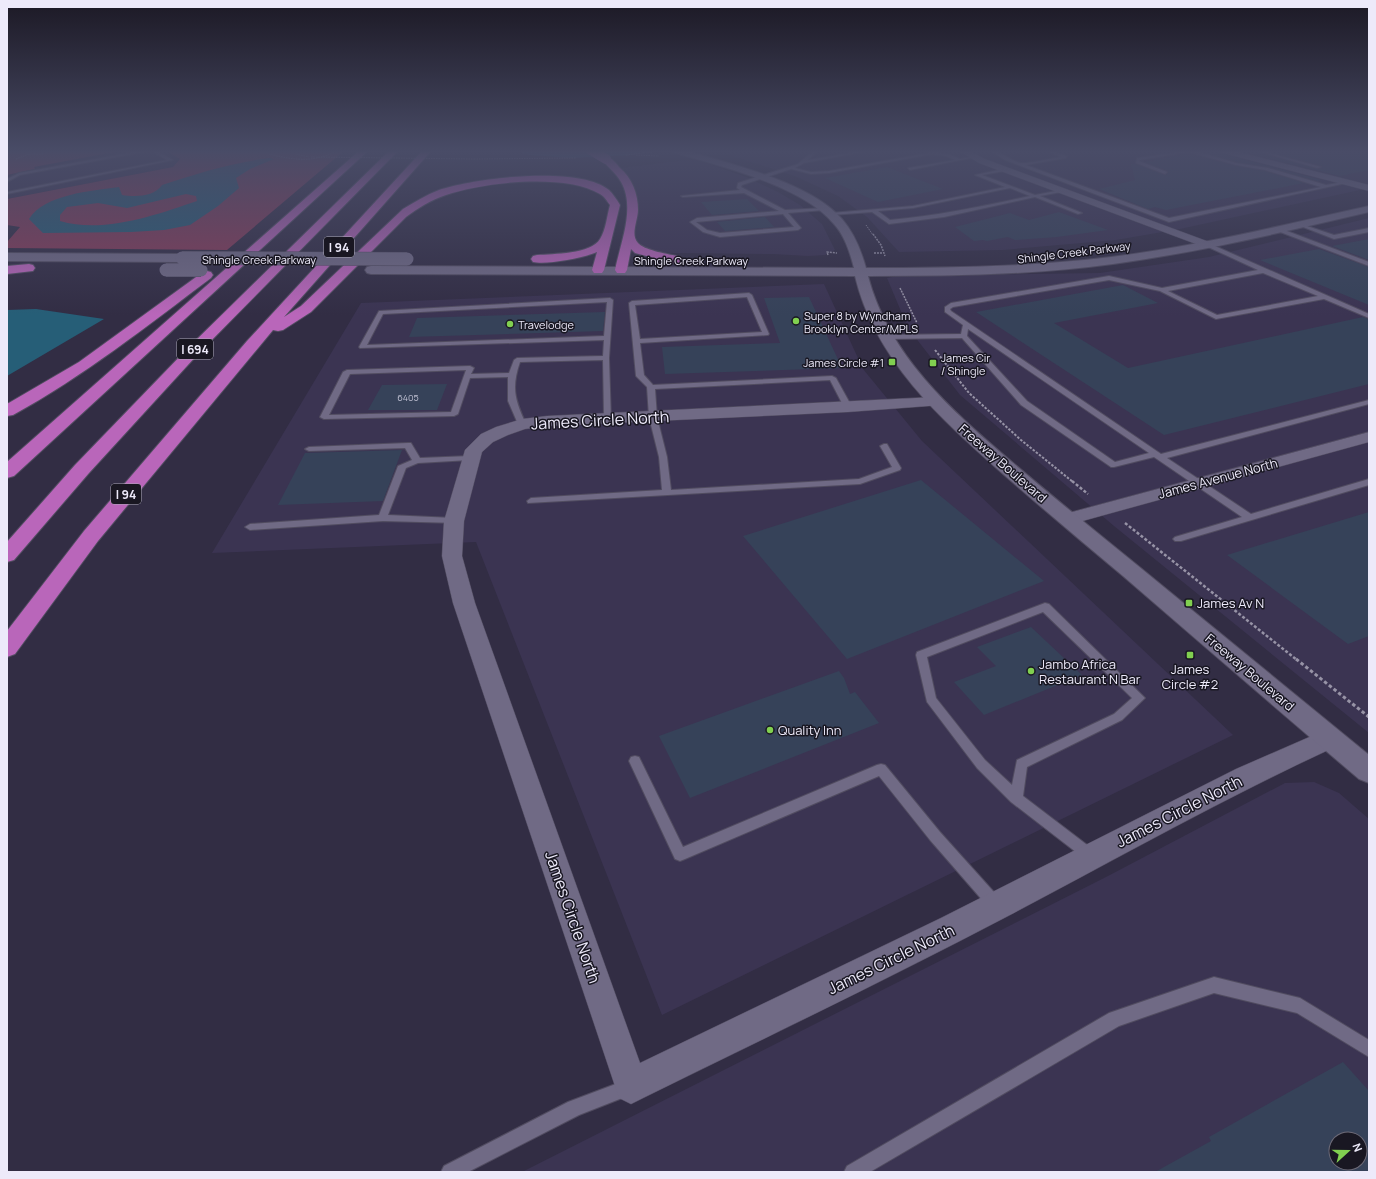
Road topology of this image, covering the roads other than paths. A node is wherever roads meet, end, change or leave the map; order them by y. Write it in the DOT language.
graph roads {
  1 [pos="304,205"];
  2 [pos="340,205"];
  3 [pos="378,205"];
  4 [pos="417,205"];
  5 [pos="615,205"];
  6 [pos="633,205"];
  7 [pos="771,205"];
  8 [pos="817,205"];
  9 [pos="923,205"];
  10 [pos="994,205"];
  11 [pos="1059,205"];
  12 [pos="1097,205"];
  13 [pos="1130,205"];
  14 [pos="1240,205"];
  15 [pos="1369,209"];
  16 [pos="873,210"];
  17 [pos="827,211"];
  18 [pos="784,212"];
  19 [pos="1080,213"];
  20 [pos="1300,224"];
  21 [pos="1277,229"];
  22 [pos="1369,230"];
  23 [pos="1207,232"];
  24 [pos="608,236"];
  25 [pos="628,236"];
  26 [pos="1185,237"];
  27 [pos="1162,241"];
  28 [pos="1208,245"];
  29 [pos="1108,249"];
  30 [pos="248,255"];
  31 [pos="7,257"];
  32 [pos="537,259"];
  33 [pos="677,260"];
  34 [pos="1369,264"];
  35 [pos="600,265"];
  36 [pos="622,265"];
  37 [pos="860,266"];
  38 [pos="29,268"];
  39 [pos="7,269"];
  40 [pos="1264,271"];
  41 [pos="1162,290"];
  42 [pos="1325,297"];
  43 [pos="1369,316"];
  44 [pos="966,324"];
  45 [pos="964,336"];
  46 [pos="886,337"];
  47 [pos="608,338"];
  48 [pos="637,341"];
  49 [pos="252,344"];
  50 [pos="606,358"];
  51 [pos="512,375"];
  52 [pos="467,376"];
  53 [pos="651,387"];
  54 [pos="936,402"];
  55 [pos="1369,402"];
  56 [pos="848,407"];
  57 [pos="7,411"];
  58 [pos="654,417"];
  59 [pos="608,418"];
  60 [pos="522,424"];
  61 [pos="1369,437"];
  62 [pos="884,446"];
  63 [pos="309,449"];
  64 [pos="1158,455"];
  65 [pos="470,458"];
  66 [pos="417,461"];
  67 [pos="7,472"];
  68 [pos="1369,482"];
  69 [pos="1199,483"];
  70 [pos="667,492"];
  71 [pos="531,501"];
  72 [pos="383,518"];
  73 [pos="1250,518"];
  74 [pos="1068,519"];
  75 [pos="454,521"];
  76 [pos="250,527"];
  77 [pos="1178,539"];
  78 [pos="7,556"];
  79 [pos="7,648"];
  80 [pos="1330,738"];
  81 [pos="635,761"];
  82 [pos="1369,771"];
  83 [pos="1016,798"];
  84 [pos="1091,855"];
  85 [pos="997,906"];
  86 [pos="1369,1049"];
  87 [pos="631,1086"];
  88 [pos="450,1172"];
  89 [pos="852,1172"];
  1 -- 30 [label="highway"];
  2 -- 78 [label="highway, I 694"];
  3 -- 49 [label="highway, I 94"];
  4 -- 49 [label="highway"];
  5 -- 24 [label="highway"];
  6 -- 25 [label="highway, bridge"];
  7 -- 18 [label="lane"];
  8 -- 17 [label="street, Freeway Boulevard"];
  9 -- 16 [label="lane"];
  10 -- 16 [label="lane"];
  11 -- 19 [label="lane"];
  12 -- 26 [label="street"];
  13 -- 14 [label="lane"];
  15 -- 20 [label="street, Shingle Creek Parkway"];
  16 -- 17 [label="lane"];
  17 -- 18 [label="lane"];
  17 -- 37 [label="street, Freeway Boulevard"];
  18 -- 18 [label="lane"];
  20 -- 21 [label="street, Shingle Creek Parkway"];
  20 -- 22 [label="lane"];
  21 -- 28 [label="street, Shingle Creek Parkway"];
  21 -- 34 [label="lane"];
  23 -- 26 [label="street"];
  24 -- 32 [label="highway"];
  24 -- 35 [label="highway"];
  25 -- 33 [label="highway"];
  25 -- 36 [label="highway"];
  26 -- 27 [label="street"];
  26 -- 28 [label="street"];
  28 -- 37 [label="street, Shingle Creek Parkway"];
  28 -- 40 [label="lane"];
  29 -- 37 [label="street, Shingle Creek Parkway"];
  30 -- 57 [label="highway"];
  30 -- 67 [label="highway"];
  31 -- 32 [label="street, Shingle Creek Parkway, bridge"];
  32 -- 35 [label="street, Shingle Creek Parkway"];
  33 -- 36 [label="street, Shingle Creek Parkway"];
  33 -- 37 [label="street, Shingle Creek Parkway"];
  35 -- 36 [label="street, Shingle Creek Parkway"];
  35 -- 38 [label="street, Shingle Creek Parkway, bridge"];
  36 -- 37 [label="street, Shingle Creek Parkway"];
  37 -- 46 [label="street, Freeway Boulevard"];
  38 -- 39 [label="highway"];
  40 -- 41 [label="lane"];
  40 -- 42 [label="lane"];
  41 -- 42 [label="lane"];
  41 -- 44 [label="lane"];
  42 -- 43 [label="lane"];
  44 -- 45 [label="lane"];
  44 -- 64 [label="lane"];
  45 -- 46 [label="lane"];
  45 -- 64 [label="lane"];
  46 -- 54 [label="street, Freeway Boulevard"];
  47 -- 47 [label="lane"];
  47 -- 50 [label="lane"];
  48 -- 48 [label="lane"];
  48 -- 53 [label="lane"];
  49 -- 79 [label="highway, I 94"];
  50 -- 51 [label="lane"];
  50 -- 59 [label="lane"];
  51 -- 52 [label="lane"];
  51 -- 60 [label="lane"];
  52 -- 52 [label="lane"];
  53 -- 56 [label="lane"];
  53 -- 58 [label="lane"];
  54 -- 56 [label="street, James Circle North"];
  54 -- 74 [label="street, Freeway Boulevard"];
  55 -- 64 [label="lane"];
  56 -- 58 [label="street, James Circle North"];
  58 -- 59 [label="street, James Circle North"];
  58 -- 70 [label="lane"];
  59 -- 60 [label="street, James Circle North"];
  60 -- 65 [label="street, James Circle North"];
  61 -- 69 [label="street, James Avenue North"];
  62 -- 70 [label="lane"];
  63 -- 66 [label="lane"];
  64 -- 69 [label="lane"];
  65 -- 66 [label="lane"];
  65 -- 75 [label="street, James Circle North"];
  66 -- 72 [label="lane"];
  68 -- 73 [label="lane"];
  69 -- 73 [label="lane"];
  69 -- 74 [label="street, James Avenue North"];
  70 -- 71 [label="lane"];
  72 -- 75 [label="lane"];
  72 -- 76 [label="lane"];
  73 -- 77 [label="lane"];
  74 -- 80 [label="street, Freeway Boulevard"];
  75 -- 87 [label="street, James Circle North"];
  80 -- 82 [label="street, Freeway Boulevard"];
  80 -- 84 [label="street, James Circle North"];
  81 -- 85 [label="lane"];
  83 -- 83 [label="lane"];
  83 -- 84 [label="lane"];
  84 -- 85 [label="street, James Circle North"];
  85 -- 87 [label="street, James Circle North"];
  86 -- 89 [label="lane"];
  87 -- 88 [label="lane"];
}
